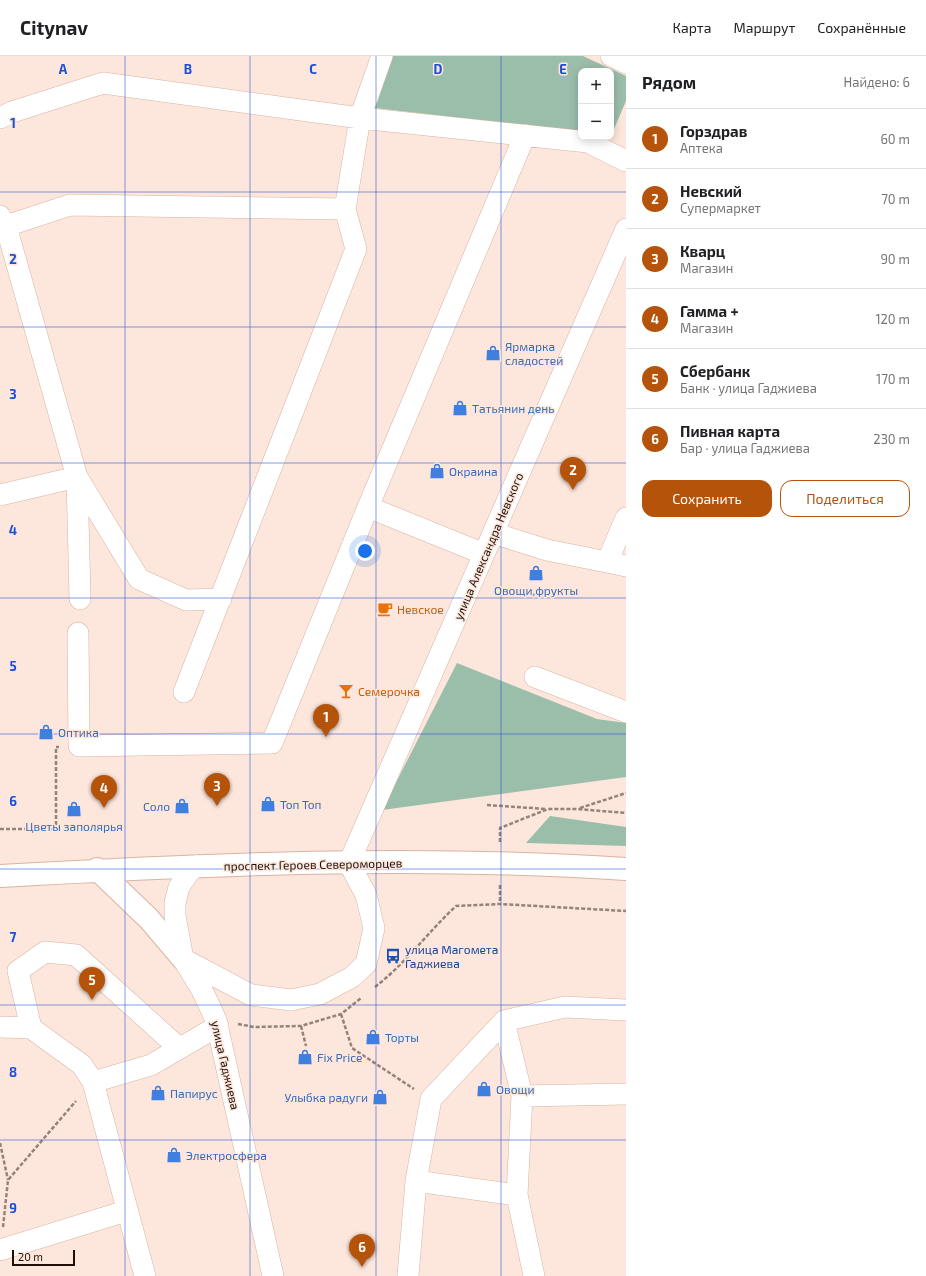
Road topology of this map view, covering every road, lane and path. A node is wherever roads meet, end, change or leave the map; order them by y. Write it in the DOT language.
graph roads {
  1 [pos="382,56"];
  2 [pos="611,56"];
  3 [pos="626,63"];
  4 [pos="0,118"];
  5 [pos="360,118"];
  6 [pos="525,135"];
  7 [pos="626,161"];
  8 [pos="345,209"];
  9 [pos="3,221"];
  10 [pos="626,229"];
  11 [pos="77,477"];
  12 [pos="0,495"];
  13 [pos="368,508"];
  14 [pos="626,518"];
  15 [pos="493,532"];
  16 [pos="484,554"];
  17 [pos="616,564"];
  18 [pos="80,599"];
  19 [pos="221,599"];
  20 [pos="78,633"];
  21 [pos="534,677"];
  22 [pos="184,692"];
  23 [pos="626,712"];
  24 [pos="79,746"];
  25 [pos="626,793"];
  26 [pos="487,805"];
  27 [pos="548,809"];
  28 [pos="578,809"];
  29 [pos="626,813"];
  30 [pos="500,828"];
  31 [pos="0,829"];
  32 [pos="349,863"];
  33 [pos="196,866"];
  34 [pos="626,869"];
  35 [pos="96,870"];
  36 [pos="0,876"];
  37 [pos="474,904"];
  38 [pos="626,911"];
  39 [pos="183,959"];
  40 [pos="626,1010"];
  41 [pos="341,1014"];
  42 [pos="504,1021"];
  43 [pos="218,1026"];
  44 [pos="301,1026"];
  45 [pos="0,1027"];
  46 [pos="31,1028"];
  47 [pos="306,1046"];
  48 [pos="179,1048"];
  49 [pos="93,1082"];
  50 [pos="626,1094"];
  51 [pos="522,1096"];
  52 [pos="431,1099"];
  53 [pos="0,1143"];
  54 [pos="8,1180"];
  55 [pos="416,1181"];
  56 [pos="517,1195"];
  57 [pos="126,1211"];
  58 [pos="0,1250"];
  59 [pos="271,1275"];
  60 [pos="145,1276"];
  61 [pos="408,1276"];
  62 [pos="534,1276"];
  1 -- 5 [label="street"];
  2 -- 3 [label="street"];
  4 -- 5 [label="street"];
  5 -- 6 [label="street"];
  5 -- 8 [label="street"];
  6 -- 7 [label="street"];
  6 -- 13 [label="street"];
  8 -- 9 [label="street"];
  8 -- 19 [label="street"];
  9 -- 11 [label="street"];
  10 -- 15 [label="street, улица Александра Невского"];
  11 -- 12 [label="street"];
  11 -- 18 [label="street"];
  11 -- 19 [label="street"];
  13 -- 16 [label="street"];
  13 -- 24 [label="street"];
  14 -- 17 [label="street"];
  15 -- 16 [label="street, улица Александра Невского"];
  15 -- 17 [label="street"];
  16 -- 32 [label="street, улица Александра Невского"];
  19 -- 22 [label="street"];
  20 -- 24 [label="street"];
  21 -- 23 [label="street"];
  24 -- 31 [label="path"];
  25 -- 28 [label="path"];
  26 -- 27 [label="path"];
  27 -- 28 [label="path"];
  27 -- 30 [label="path"];
  28 -- 29 [label="path"];
  32 -- 33 [label="main road, проспект Героев Североморцев"];
  32 -- 34 [label="main road, проспект Героев Североморцев"];
  32 -- 39 [label="street"];
  33 -- 35 [label="main road, проспект Героев Североморцев"];
  33 -- 39 [label="street, улица Гаджиева"];
  35 -- 36 [label="main road, проспект Героев Североморцев"];
  35 -- 39 [label="main road"];
  37 -- 38 [label="path"];
  39 -- 43 [label="street, улица Гаджиева"];
  40 -- 42 [label="street"];
  41 -- 52 [label="path"];
  42 -- 51 [label="street"];
  42 -- 52 [label="street"];
  43 -- 48 [label="street"];
  43 -- 59 [label="street, улица Гаджиева"];
  44 -- 47 [label="path"];
  45 -- 46 [label="street"];
  46 -- 48 [label="street"];
  46 -- 49 [label="street"];
  48 -- 49 [label="street"];
  49 -- 54 [label="path"];
  49 -- 57 [label="street"];
  50 -- 51 [label="street"];
  51 -- 56 [label="street"];
  52 -- 55 [label="street"];
  53 -- 54 [label="path"];
  54 -- 58 [label="path"];
  55 -- 56 [label="street"];
  55 -- 61 [label="street"];
  56 -- 62 [label="street"];
  57 -- 58 [label="street"];
  57 -- 60 [label="street"];
}
